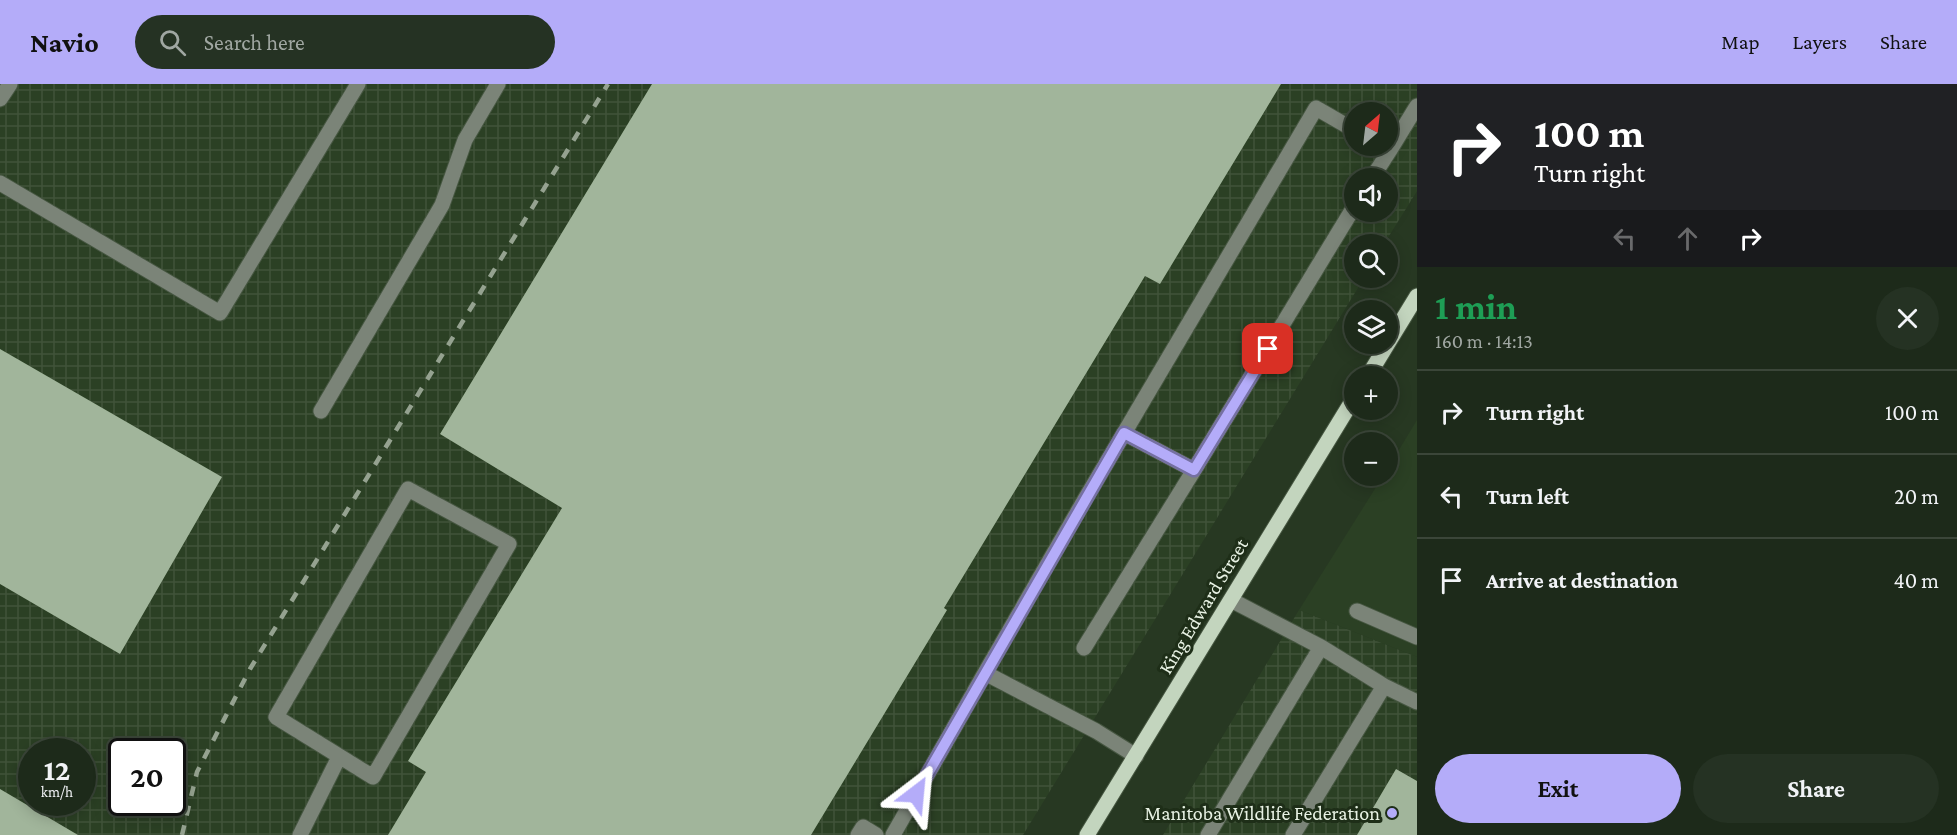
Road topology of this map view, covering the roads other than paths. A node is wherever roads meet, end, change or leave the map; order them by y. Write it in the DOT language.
graph roads {
  1 [pos="10,84"];
  2 [pos="358,84"];
  3 [pos="498,84"];
  4 [pos="0,99"];
  5 [pos="1417,106"];
  6 [pos="1344,124"];
  7 [pos="1398,132"];
  8 [pos="0,183"];
  9 [pos="1345,222"];
  10 [pos="1417,296"];
  11 [pos="1374,366"];
  12 [pos="321,411"];
  13 [pos="1344,415"];
  14 [pos="1124,433"];
  15 [pos="1194,470"];
  16 [pos="1232,600"];
  17 [pos="1357,611"];
  18 [pos="1417,637"];
  19 [pos="1321,647"];
  20 [pos="1084,648"];
  21 [pos="985,673"];
  22 [pos="1384,686"];
  23 [pos="1417,702"];
  24 [pos="1136,756"];
  25 [pos="339,757"];
  26 [pos="300,835"];
  27 [pos="858,835"];
  28 [pos="876,835"];
  29 [pos="893,835"];
  30 [pos="1087,835"];
  31 [pos="1208,835"];
  32 [pos="1293,835"];
  1 -- 4 [label="lane"];
  2 -- 8 [label="lane"];
  3 -- 12 [label="lane"];
  5 -- 7 [label="lane"];
  6 -- 14 [label="lane"];
  9 -- 15 [label="lane"];
  10 -- 11 [label="main road"];
  13 -- 16 [label="main road, King Edward Street"];
  14 -- 15 [label="lane"];
  14 -- 21 [label="lane"];
  15 -- 20 [label="lane"];
  16 -- 19 [label="lane"];
  16 -- 24 [label="main road, King Edward Street"];
  17 -- 18 [label="lane"];
  19 -- 22 [label="lane"];
  19 -- 31 [label="lane"];
  21 -- 24 [label="lane"];
  21 -- 29 [label="lane"];
  22 -- 23 [label="lane"];
  22 -- 32 [label="lane"];
  24 -- 30 [label="main road, King Edward Street"];
  25 -- 25 [label="lane"];
  25 -- 26 [label="lane"];
  27 -- 28 [label="lane"];
}
